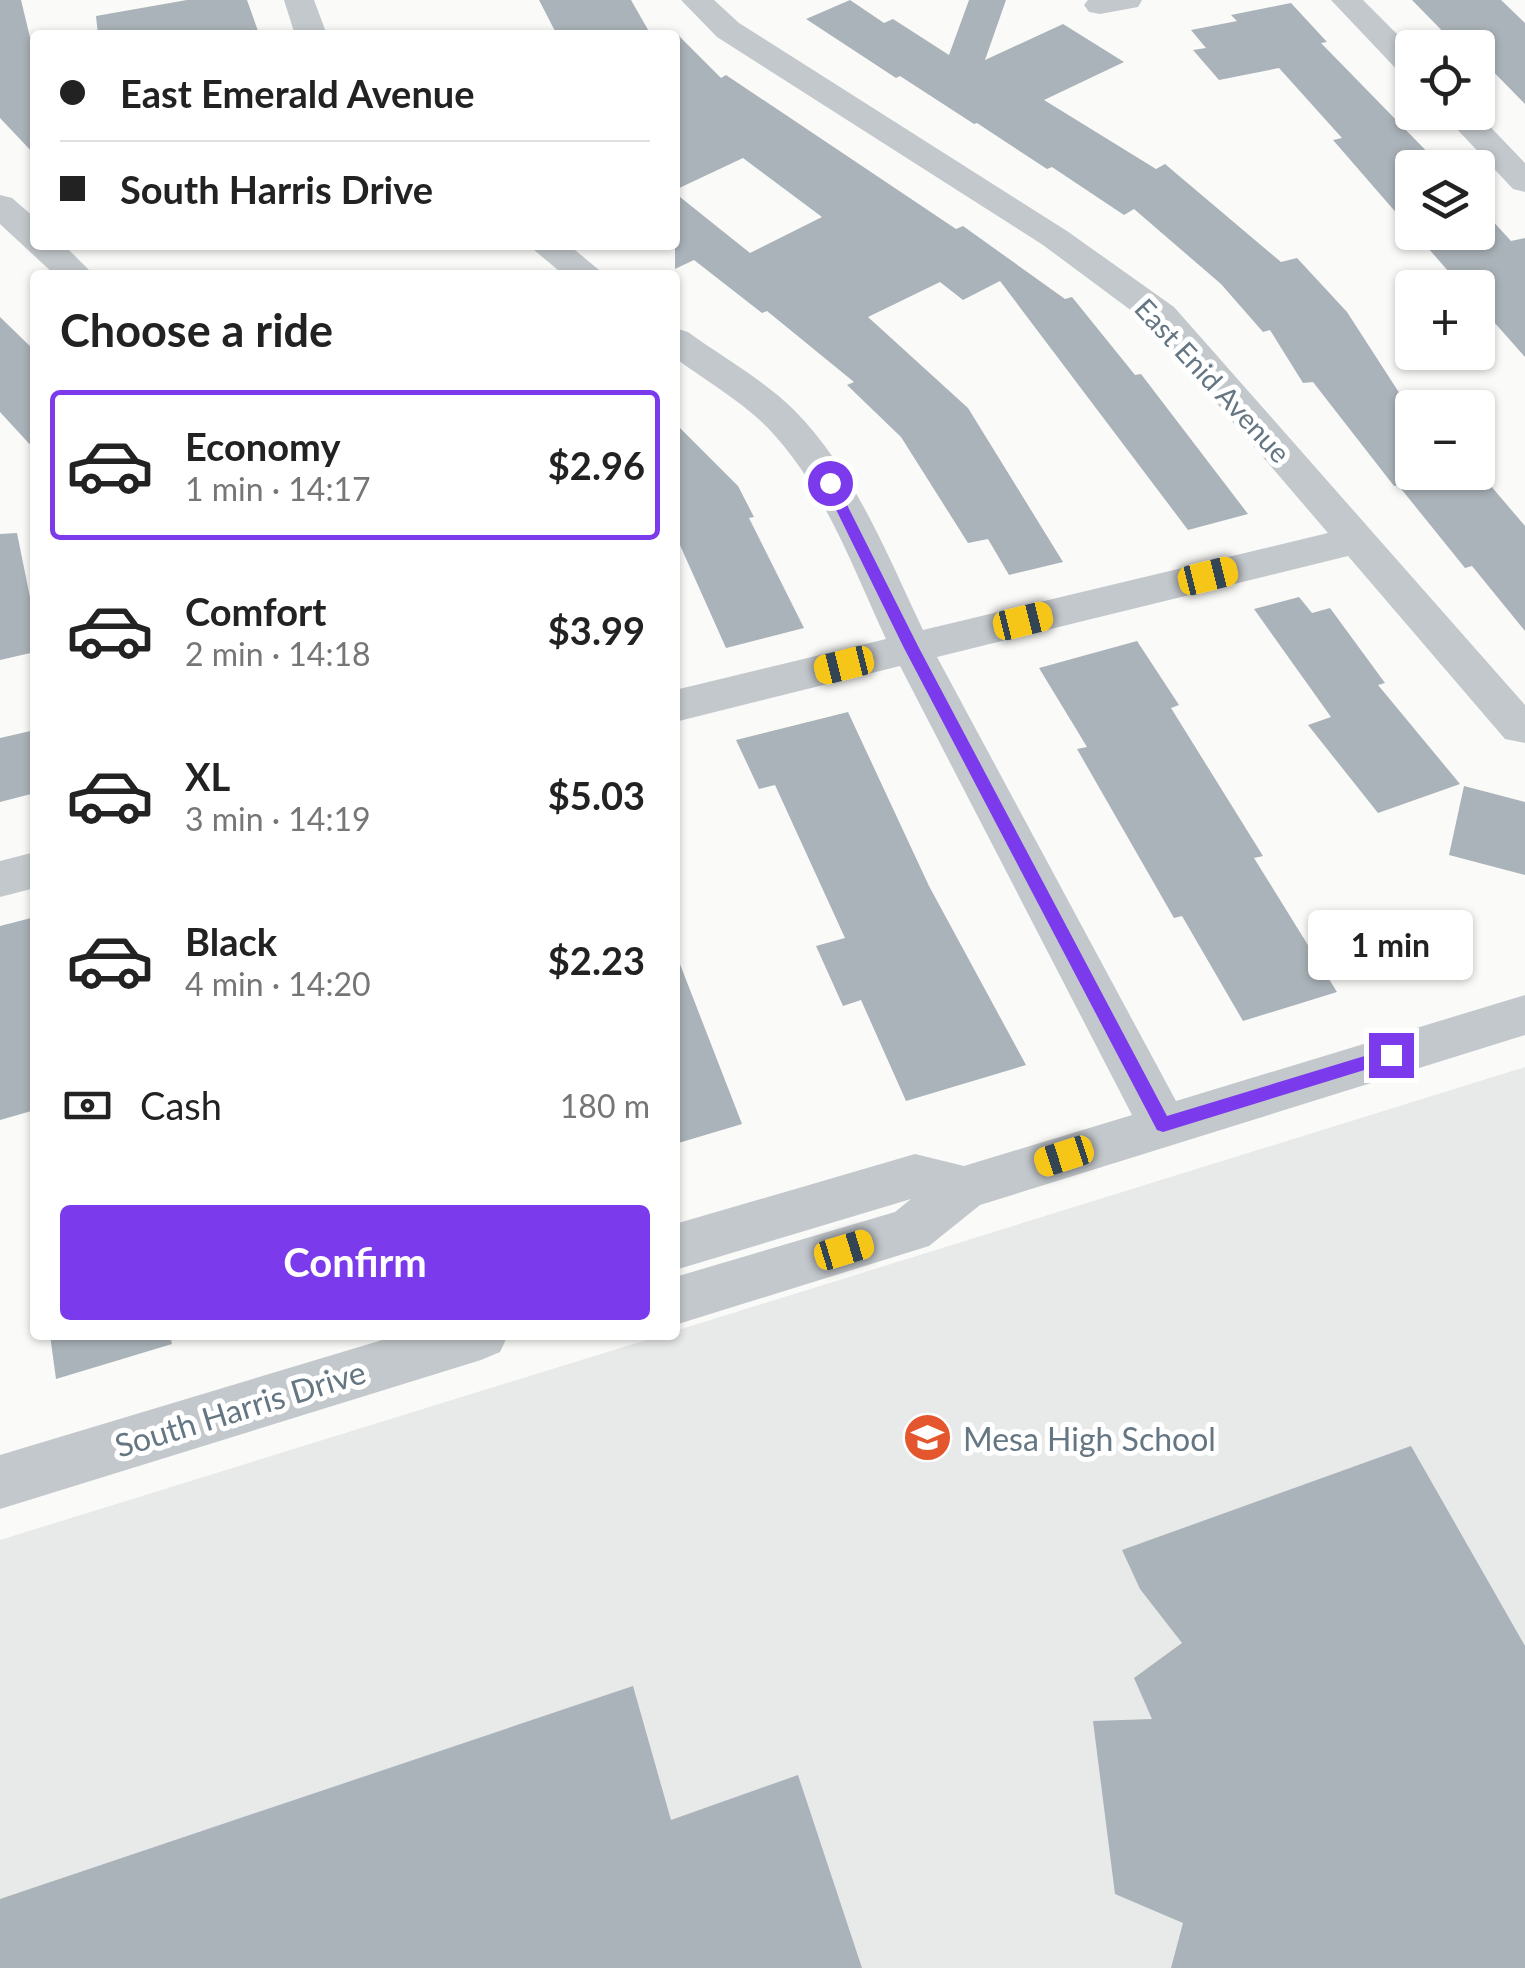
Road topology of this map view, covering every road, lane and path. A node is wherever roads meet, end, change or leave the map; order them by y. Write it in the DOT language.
graph roads {
  1 [pos="299,0"];
  2 [pos="696,0"];
  3 [pos="1346,0"];
  4 [pos="309,30"];
  5 [pos="1395,50"];
  6 [pos="1474,130"];
  7 [pos="1525,182"];
  8 [pos="0,205"];
  9 [pos="30,232"];
  10 [pos="49,250"];
  11 [pos="553,250"];
  12 [pos="71,270"];
  13 [pos="579,270"];
  14 [pos="680,344"];
  15 [pos="1357,540"];
  16 [pos="912,648"];
  17 [pos="680,705"];
  18 [pos="1523,728"];
  19 [pos="30,871"];
  20 [pos="0,879"];
  21 [pos="1525,1015"];
  22 [pos="1163,1124"];
  23 [pos="964,1188"];
  24 [pos="680,1246"];
  25 [pos="680,1299"];
  26 [pos="465,1340"];
  27 [pos="0,1482"];
  1 -- 4 [label="street"];
  2 -- 15 [label="street, East Enid Avenue"];
  3 -- 5 [label="street"];
  6 -- 7 [label="street"];
  8 -- 9 [label="street"];
  10 -- 12 [label="street"];
  11 -- 13 [label="street"];
  14 -- 16 [label="street"];
  15 -- 16 [label="street"];
  15 -- 18 [label="street, East Enid Avenue"];
  16 -- 17 [label="street"];
  16 -- 22 [label="street"];
  19 -- 20 [label="street"];
  21 -- 22 [label="street"];
  22 -- 23 [label="street"];
  23 -- 24 [label="street"];
  23 -- 25 [label="street"];
  26 -- 27 [label="street, South Harris Drive"];
}
